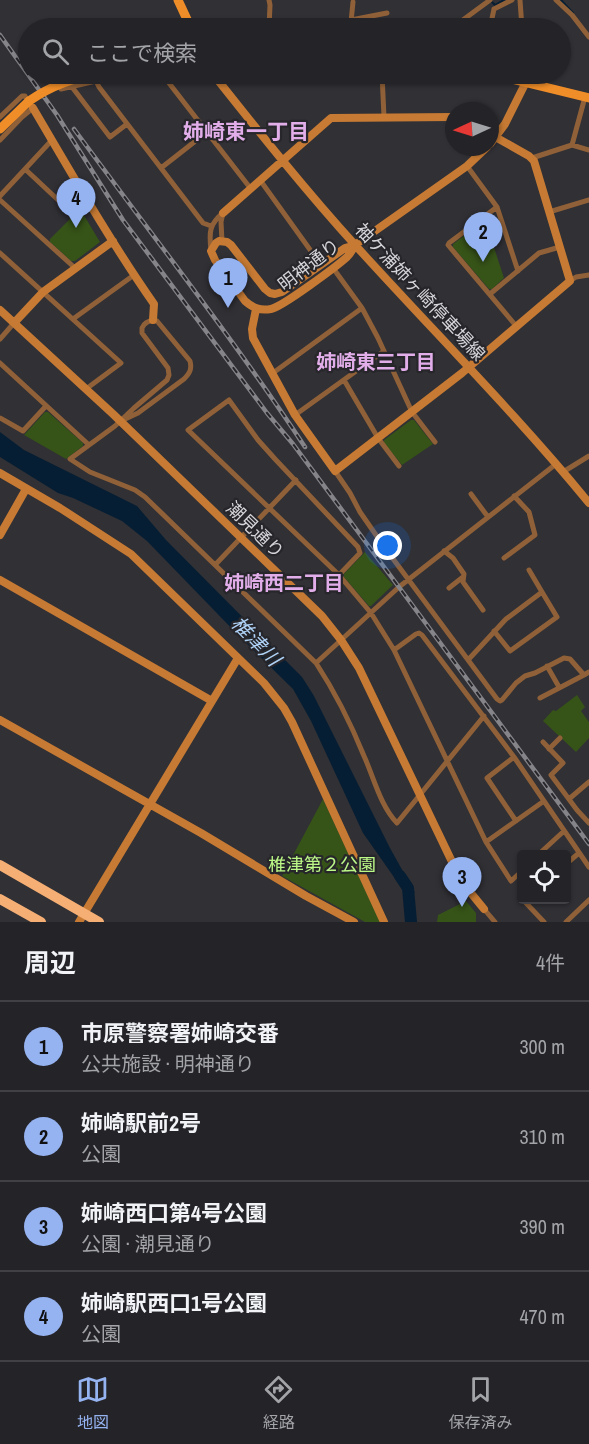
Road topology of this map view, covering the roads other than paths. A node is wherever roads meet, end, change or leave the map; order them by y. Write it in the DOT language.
graph roads {
  1 [pos="178,0"];
  2 [pos="269,0"];
  3 [pos="512,0"];
  4 [pos="520,0"];
  5 [pos="556,0"];
  6 [pos="487,1"];
  7 [pos="353,2"];
  8 [pos="494,9"];
  9 [pos="387,13"];
  10 [pos="186,18"];
  11 [pos="269,18"];
  12 [pos="351,18"];
  13 [pos="361,18"];
  14 [pos="465,18"];
  15 [pos="492,18"];
  16 [pos="521,18"];
  17 [pos="589,37"];
  18 [pos="59,84"];
  19 [pos="61,84"];
  20 [pos="80,84"];
  21 [pos="102,84"];
  22 [pos="170,84"];
  23 [pos="221,84"];
  24 [pos="382,84"];
  25 [pos="523,84"];
  26 [pos="544,84"];
  27 [pos="72,87"];
  28 [pos="27,98"];
  29 [pos="587,98"];
  30 [pos="32,106"];
  31 [pos="0,117"];
  32 [pos="384,117"];
  33 [pos="445,117"];
  34 [pos="128,124"];
  35 [pos="0,129"];
  36 [pos="499,130"];
  37 [pos="207,132"];
  38 [pos="0,140"];
  39 [pos="52,140"];
  40 [pos="499,142"];
  41 [pos="572,145"];
  42 [pos="589,150"];
  43 [pos="478,156"];
  44 [pos="532,158"];
  45 [pos="283,160"];
  46 [pos="467,166"];
  47 [pos="161,168"];
  48 [pos="25,169"];
  49 [pos="260,180"];
  50 [pos="251,189"];
  51 [pos="0,198"];
  52 [pos="589,200"];
  53 [pos="90,204"];
  54 [pos="497,207"];
  55 [pos="549,212"];
  56 [pos="223,213"];
  57 [pos="212,226"];
  58 [pos="113,241"];
  59 [pos="222,241"];
  60 [pos="355,245"];
  61 [pos="560,247"];
  62 [pos="211,251"];
  63 [pos="0,253"];
  64 [pos="321,265"];
  65 [pos="75,268"];
  66 [pos="333,268"];
  67 [pos="518,271"];
  68 [pos="134,275"];
  69 [pos="589,275"];
  70 [pos="570,281"];
  71 [pos="43,292"];
  72 [pos="490,294"];
  73 [pos="362,308"];
  74 [pos="256,309"];
  75 [pos="0,310"];
  76 [pos="73,319"];
  77 [pos="153,320"];
  78 [pos="14,323"];
  79 [pos="517,327"];
  80 [pos="0,339"];
  81 [pos="384,351"];
  82 [pos="0,363"];
  83 [pos="469,368"];
  84 [pos="273,373"];
  85 [pos="344,380"];
  86 [pos="86,389"];
  87 [pos="46,406"];
  88 [pos="412,412"];
  89 [pos="295,415"];
  90 [pos="0,418"];
  91 [pos="121,421"];
  92 [pos="378,438"];
  93 [pos="435,442"];
  94 [pos="89,445"];
  95 [pos="589,456"];
  96 [pos="556,464"];
  97 [pos="399,466"];
  98 [pos="335,471"];
  99 [pos="563,472"];
  100 [pos="0,473"];
  101 [pos="296,480"];
  102 [pos="26,489"];
  103 [pos="471,494"];
  104 [pos="514,496"];
  105 [pos="589,503"];
  106 [pos="269,509"];
  107 [pos="488,517"];
  108 [pos="0,535"];
  109 [pos="241,537"];
  110 [pos="444,551"];
  111 [pos="504,558"];
  112 [pos="215,565"];
  113 [pos="532,572"];
  114 [pos="339,574"];
  115 [pos="464,577"];
  116 [pos="0,580"];
  117 [pos="409,580"];
  118 [pos="449,588"];
  119 [pos="542,592"];
  120 [pos="483,610"];
  121 [pos="371,613"];
  122 [pos="494,631"];
  123 [pos="341,640"];
  124 [pos="394,650"];
  125 [pos="238,658"];
  126 [pos="468,660"];
  127 [pos="316,663"];
  128 [pos="547,666"];
  129 [pos="586,673"];
  130 [pos="559,687"];
  131 [pos="540,698"];
  132 [pos="212,701"];
  133 [pos="484,716"];
  134 [pos="0,720"];
  135 [pos="560,738"];
  136 [pos="543,742"];
  137 [pos="549,749"];
  138 [pos="513,757"];
  139 [pos="447,761"];
  140 [pos="589,782"];
  141 [pos="420,795"];
  142 [pos="569,799"];
  143 [pos="544,801"];
  144 [pos="149,805"];
  145 [pos="516,821"];
  146 [pos="589,823"];
  147 [pos="564,831"];
  148 [pos="486,842"];
  149 [pos="544,850"];
  150 [pos="579,853"];
  151 [pos="571,860"];
  152 [pos="0,865"];
  153 [pos="589,867"];
  154 [pos="517,876"];
  155 [pos="0,898"];
  156 [pos="589,900"];
  157 [pos="527,904"];
  158 [pos="484,909"];
  159 [pos="573,915"];
  160 [pos="82,918"];
  161 [pos="41,922"];
  162 [pos="99,922"];
  163 [pos="354,922"];
  164 [pos="384,922"];
  165 [pos="495,922"];
  166 [pos="544,922"];
  167 [pos="566,922"];
  168 [pos="578,922"];
  1 -- 10 [label="main road"];
  2 -- 11 [label="street"];
  3 -- 8 [label="street"];
  4 -- 16 [label="street"];
  5 -- 17 [label="street"];
  6 -- 8 [label="street"];
  6 -- 14 [label="street"];
  7 -- 12 [label="street"];
  8 -- 15 [label="street"];
  9 -- 13 [label="street"];
  18 -- 27 [label="street"];
  19 -- 35 [label="main road, bridge"];
  20 -- 27 [label="street"];
  21 -- 34 [label="street"];
  22 -- 37 [label="street"];
  23 -- 45 [label="street, 袖ケ浦姉ヶ崎停車場線"];
  24 -- 32 [label="street"];
  25 -- 36 [label="street"];
  26 -- 29 [label="main road"];
  27 -- 34 [label="street"];
  28 -- 31 [label="street"];
  29 -- 41 [label="street"];
  30 -- 38 [label="street"];
  30 -- 39 [label="street"];
  32 -- 33 [label="street"];
  32 -- 45 [label="street"];
  34 -- 47 [label="street"];
  37 -- 47 [label="street"];
  37 -- 50 [label="street"];
  39 -- 48 [label="street"];
  39 -- 53 [label="street"];
  40 -- 44 [label="street"];
  41 -- 42 [label="street"];
  41 -- 44 [label="street"];
  43 -- 46 [label="street, 明神通り"];
  44 -- 55 [label="street"];
  45 -- 49 [label="street"];
  45 -- 60 [label="street, 袖ケ浦姉ヶ崎停車場線"];
  46 -- 54 [label="street"];
  46 -- 60 [label="street, 明神通り"];
  47 -- 57 [label="street"];
  48 -- 51 [label="street"];
  48 -- 53 [label="street"];
  49 -- 50 [label="street"];
  49 -- 64 [label="street"];
  50 -- 56 [label="street"];
  51 -- 65 [label="street"];
  52 -- 55 [label="street"];
  53 -- 58 [label="street"];
  54 -- 67 [label="street"];
  54 -- 72 [label="street"];
  55 -- 61 [label="street"];
  56 -- 57 [label="street"];
  56 -- 59 [label="street"];
  57 -- 62 [label="street"];
  58 -- 65 [label="street"];
  58 -- 68 [label="street"];
  59 -- 62 [label="street"];
  59 -- 64 [label="street, 明神通り"];
  60 -- 64 [label="street, 明神通り"];
  60 -- 66 [label="street, 明神通り"];
  60 -- 83 [label="street, 袖ケ浦姉ヶ崎停車場線"];
  61 -- 67 [label="street"];
  61 -- 70 [label="street"];
  62 -- 74 [label="street"];
  63 -- 71 [label="street"];
  65 -- 71 [label="street"];
  66 -- 73 [label="street"];
  66 -- 74 [label="street, 明神通り"];
  67 -- 72 [label="street"];
  68 -- 76 [label="street"];
  68 -- 77 [label="street"];
  69 -- 70 [label="street"];
  70 -- 79 [label="street"];
  71 -- 76 [label="street"];
  71 -- 78 [label="street"];
  72 -- 79 [label="street"];
  73 -- 81 [label="street"];
  73 -- 84 [label="street"];
  74 -- 84 [label="street"];
  75 -- 78 [label="street, 潮見通り"];
  76 -- 86 [label="street"];
  77 -- 91 [label="street"];
  77 -- 91 [label="street"];
  78 -- 80 [label="street"];
  78 -- 86 [label="street, 潮見通り"];
  79 -- 83 [label="street"];
  81 -- 85 [label="street"];
  81 -- 88 [label="street"];
  82 -- 87 [label="street"];
  83 -- 88 [label="street"];
  83 -- 96 [label="street, 袖ケ浦姉ヶ崎停車場線"];
  84 -- 89 [label="street"];
  85 -- 89 [label="street"];
  85 -- 92 [label="street"];
  86 -- 91 [label="street, 潮見通り"];
  87 -- 90 [label="street"];
  87 -- 94 [label="street"];
  88 -- 92 [label="street"];
  88 -- 93 [label="street"];
  89 -- 98 [label="street"];
  91 -- 94 [label="street"];
  91 -- 109 [label="street, 潮見通り"];
  92 -- 97 [label="street"];
  92 -- 98 [label="street"];
  94 -- 112 [label="street"];
  95 -- 99 [label="street"];
  96 -- 99 [label="street, 袖ケ浦姉ヶ崎停車場線"];
  96 -- 104 [label="street"];
  98 -- 117 [label="street"];
  99 -- 105 [label="street, 袖ケ浦姉ヶ崎停車場線"];
  100 -- 102 [label="street"];
  101 -- 106 [label="street"];
  101 -- 106 [label="street"];
  101 -- 114 [label="street"];
  102 -- 108 [label="street"];
  102 -- 125 [label="street"];
  103 -- 107 [label="street"];
  104 -- 107 [label="street"];
  104 -- 111 [label="street"];
  106 -- 109 [label="street"];
  106 -- 114 [label="street"];
  107 -- 110 [label="street"];
  109 -- 112 [label="street"];
  109 -- 123 [label="street, 潮見通り"];
  110 -- 115 [label="street"];
  110 -- 117 [label="street"];
  112 -- 127 [label="street"];
  113 -- 119 [label="street"];
  114 -- 121 [label="street"];
  115 -- 118 [label="street"];
  115 -- 120 [label="street"];
  116 -- 132 [label="street"];
  117 -- 121 [label="street"];
  117 -- 126 [label="street"];
  119 -- 122 [label="street"];
  119 -- 122 [label="street"];
  121 -- 123 [label="street"];
  121 -- 124 [label="street"];
  122 -- 126 [label="street"];
  123 -- 127 [label="street"];
  123 -- 141 [label="street, 潮見通り"];
  124 -- 133 [label="street"];
  124 -- 139 [label="street"];
  125 -- 132 [label="street"];
  125 -- 164 [label="street"];
  126 -- 128 [label="street"];
  127 -- 141 [label="street"];
  128 -- 129 [label="street"];
  128 -- 130 [label="street"];
  129 -- 130 [label="street"];
  130 -- 131 [label="street"];
  132 -- 144 [label="street"];
  133 -- 138 [label="street"];
  133 -- 139 [label="street"];
  134 -- 144 [label="street"];
  135 -- 137 [label="street"];
  136 -- 137 [label="street"];
  137 -- 142 [label="street"];
  138 -- 143 [label="street"];
  138 -- 145 [label="street"];
  139 -- 141 [label="street"];
  139 -- 148 [label="street"];
  140 -- 142 [label="street"];
  141 -- 158 [label="street, 潮見通り"];
  142 -- 146 [label="street"];
  143 -- 145 [label="street"];
  143 -- 147 [label="street"];
  144 -- 160 [label="street"];
  144 -- 163 [label="street"];
  145 -- 148 [label="street"];
  147 -- 149 [label="street"];
  147 -- 150 [label="street"];
  148 -- 154 [label="street"];
  150 -- 151 [label="street"];
  150 -- 153 [label="street"];
  152 -- 160 [label="highway"];
  155 -- 161 [label="highway"];
  156 -- 159 [label="street"];
  157 -- 166 [label="street"];
  158 -- 165 [label="street"];
  159 -- 167 [label="street"];
  159 -- 168 [label="street"];
  160 -- 162 [label="highway"];
}
